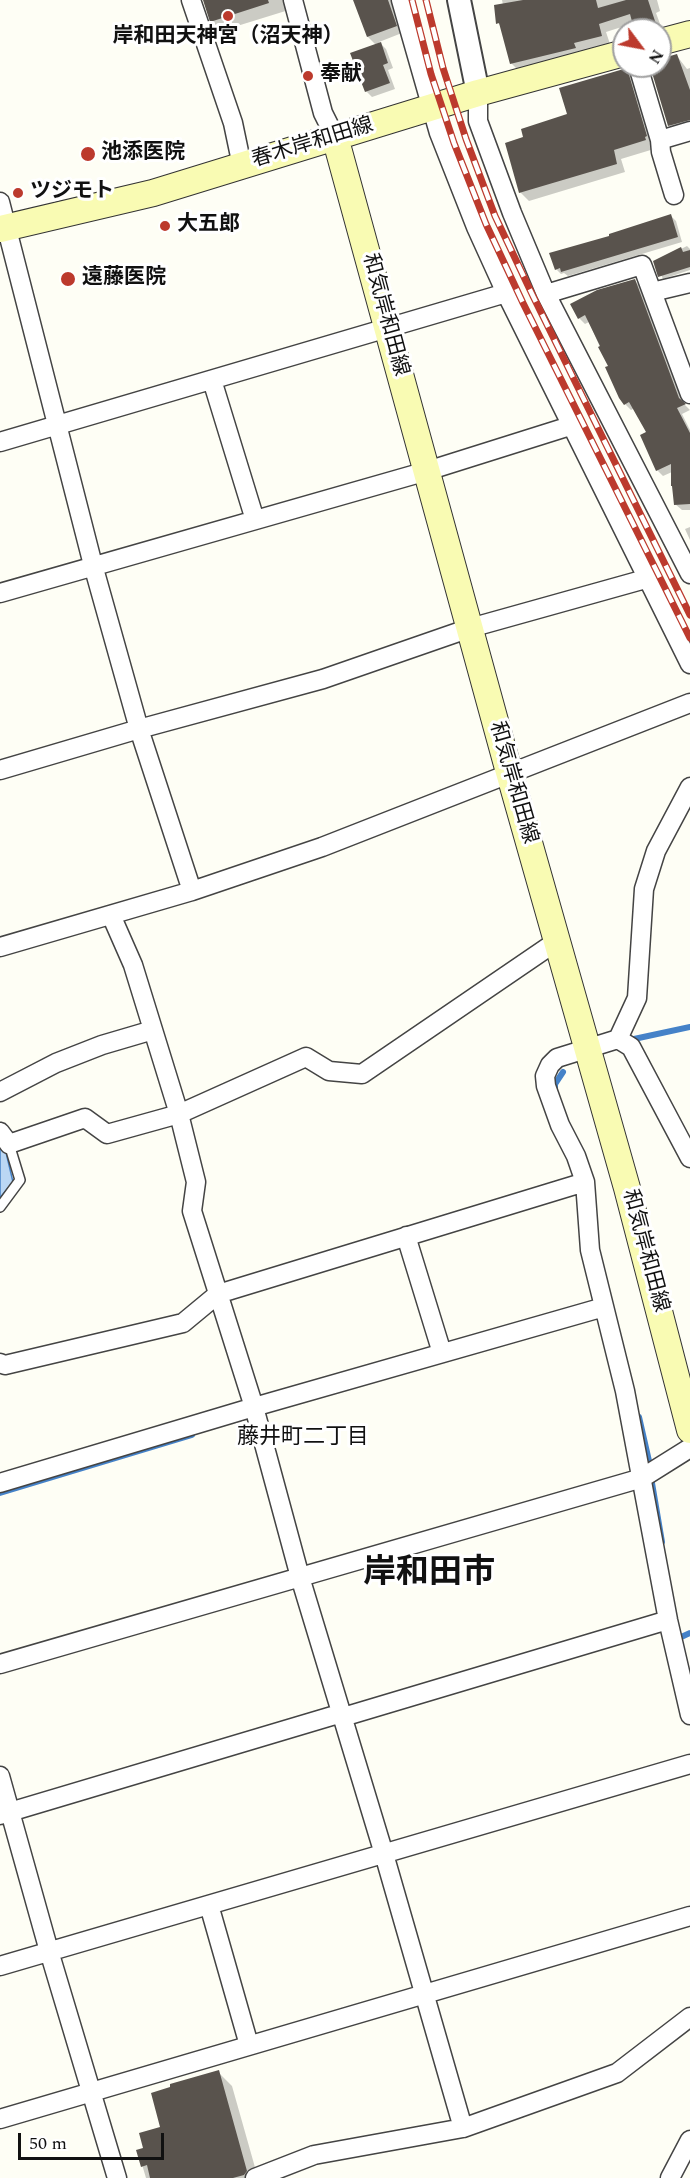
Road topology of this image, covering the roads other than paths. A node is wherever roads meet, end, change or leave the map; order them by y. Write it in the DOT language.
graph roads {
  1 [pos="191,0"];
  2 [pos="293,0"];
  3 [pos="401,0"];
  4 [pos="459,0"];
  5 [pos="690,34"];
  6 [pos="672,39"];
  7 [pos="612,55"];
  8 [pos="642,78"];
  9 [pos="478,93"];
  10 [pos="431,108"];
  11 [pos="690,131"];
  12 [pos="335,137"];
  13 [pos="660,140"];
  14 [pos="242,166"];
  15 [pos="674,195"];
  16 [pos="0,202"];
  17 [pos="3,229"];
  18 [pos="690,283"];
  19 [pos="652,292"];
  20 [pos="506,293"];
  21 [pos="546,294"];
  22 [pos="388,329"];
  23 [pos="212,380"];
  24 [pos="690,394"];
  25 [pos="56,426"];
  26 [pos="570,426"];
  27 [pos="0,442"];
  28 [pos="427,471"];
  29 [pos="255,520"];
  30 [pos="93,565"];
  31 [pos="690,574"];
  32 [pos="649,578"];
  33 [pos="0,593"];
  34 [pos="470,628"];
  35 [pos="690,664"];
  36 [pos="690,703"];
  37 [pos="139,729"];
  38 [pos="0,771"];
  39 [pos="509,772"];
  40 [pos="690,787"];
  41 [pos="192,891"];
  42 [pos="111,915"];
  43 [pos="557,941"];
  44 [pos="0,947"];
  45 [pos="153,1030"];
  46 [pos="618,1039"];
  47 [pos="587,1047"];
  48 [pos="0,1092"];
  49 [pos="179,1114"];
  50 [pos="5,1138"];
  51 [pos="690,1158"];
  52 [pos="585,1182"];
  53 [pos="0,1207"];
  54 [pos="406,1236"];
  55 [pos="218,1294"];
  56 [pos="604,1306"];
  57 [pos="442,1353"];
  58 [pos="0,1363"];
  59 [pos="254,1407"];
  60 [pos="690,1430"];
  61 [pos="690,1448"];
  62 [pos="642,1478"];
  63 [pos="0,1483"];
  64 [pos="300,1577"];
  65 [pos="668,1620"];
  66 [pos="0,1664"];
  67 [pos="342,1715"];
  68 [pos="690,1715"];
  69 [pos="690,1764"];
  70 [pos="0,1776"];
  71 [pos="5,1814"];
  72 [pos="384,1854"];
  73 [pos="209,1905"];
  74 [pos="690,1916"];
  75 [pos="49,1951"];
  76 [pos="0,1966"];
  77 [pos="425,1994"];
  78 [pos="690,2017"];
  79 [pos="249,2045"];
  80 [pos="92,2091"];
  81 [pos="0,2119"];
  82 [pos="463,2128"];
  83 [pos="690,2139"];
  84 [pos="117,2178"];
  85 [pos="255,2178"];
  86 [pos="670,2178"];
  1 -- 14 [label="street"];
  2 -- 12 [label="street"];
  3 -- 10 [label="street"];
  4 -- 9 [label="street"];
  5 -- 6 [label="main road"];
  7 -- 9 [label="main road, 春木岸和田線"];
  8 -- 13 [label="street"];
  9 -- 10 [label="main road, 春木岸和田線"];
  9 -- 21 [label="street"];
  10 -- 12 [label="main road, 春木岸和田線"];
  10 -- 20 [label="street"];
  11 -- 13 [label="street"];
  12 -- 14 [label="main road, 春木岸和田線"];
  12 -- 22 [label="main road, 和気岸和田線"];
  13 -- 15 [label="street"];
  14 -- 17 [label="main road, 春木岸和田線"];
  16 -- 17 [label="street"];
  17 -- 25 [label="street"];
  18 -- 19 [label="street"];
  19 -- 21 [label="street"];
  19 -- 24 [label="street"];
  20 -- 22 [label="street"];
  20 -- 26 [label="street"];
  21 -- 31 [label="street"];
  22 -- 23 [label="street"];
  22 -- 28 [label="main road, 和気岸和田線"];
  23 -- 25 [label="street"];
  23 -- 29 [label="street"];
  25 -- 27 [label="street"];
  25 -- 30 [label="street"];
  26 -- 28 [label="street"];
  26 -- 32 [label="street"];
  28 -- 29 [label="street"];
  28 -- 34 [label="main road, 和気岸和田線"];
  29 -- 30 [label="street"];
  30 -- 33 [label="street"];
  30 -- 37 [label="street"];
  32 -- 34 [label="street"];
  32 -- 35 [label="street"];
  34 -- 37 [label="street"];
  34 -- 39 [label="main road, 和気岸和田線"];
  36 -- 39 [label="street"];
  37 -- 38 [label="street"];
  37 -- 41 [label="street"];
  39 -- 41 [label="street"];
  39 -- 43 [label="main road, 和気岸和田線"];
  40 -- 46 [label="street"];
  41 -- 42 [label="street"];
  42 -- 44 [label="street"];
  42 -- 45 [label="street"];
  43 -- 47 [label="main road, 和気岸和田線"];
  43 -- 49 [label="street"];
  45 -- 48 [label="street"];
  45 -- 49 [label="street"];
  46 -- 47 [label="street"];
  46 -- 51 [label="street"];
  47 -- 52 [label="street"];
  47 -- 60 [label="main road, 和気岸和田線"];
  49 -- 50 [label="street"];
  49 -- 55 [label="street"];
  50 -- 53 [label="lane"];
  52 -- 54 [label="street"];
  52 -- 56 [label="street"];
  54 -- 55 [label="street"];
  54 -- 57 [label="street"];
  55 -- 58 [label="street"];
  55 -- 59 [label="street"];
  56 -- 57 [label="street"];
  56 -- 62 [label="street"];
  57 -- 59 [label="street"];
  59 -- 63 [label="street"];
  59 -- 64 [label="street"];
  61 -- 62 [label="street"];
  62 -- 64 [label="street"];
  62 -- 65 [label="street"];
  64 -- 66 [label="street"];
  64 -- 67 [label="street"];
  65 -- 67 [label="street"];
  65 -- 68 [label="street"];
  67 -- 71 [label="street"];
  67 -- 72 [label="street"];
  69 -- 72 [label="street"];
  70 -- 71 [label="street"];
  71 -- 75 [label="street"];
  72 -- 73 [label="street"];
  72 -- 77 [label="street"];
  73 -- 75 [label="street"];
  73 -- 79 [label="street"];
  74 -- 77 [label="street"];
  75 -- 76 [label="street"];
  75 -- 80 [label="street"];
  77 -- 79 [label="street"];
  77 -- 82 [label="street"];
  78 -- 82 [label="street"];
  79 -- 80 [label="street"];
  80 -- 81 [label="street"];
  80 -- 84 [label="street"];
  82 -- 85 [label="street"];
  83 -- 86 [label="street"];
}
